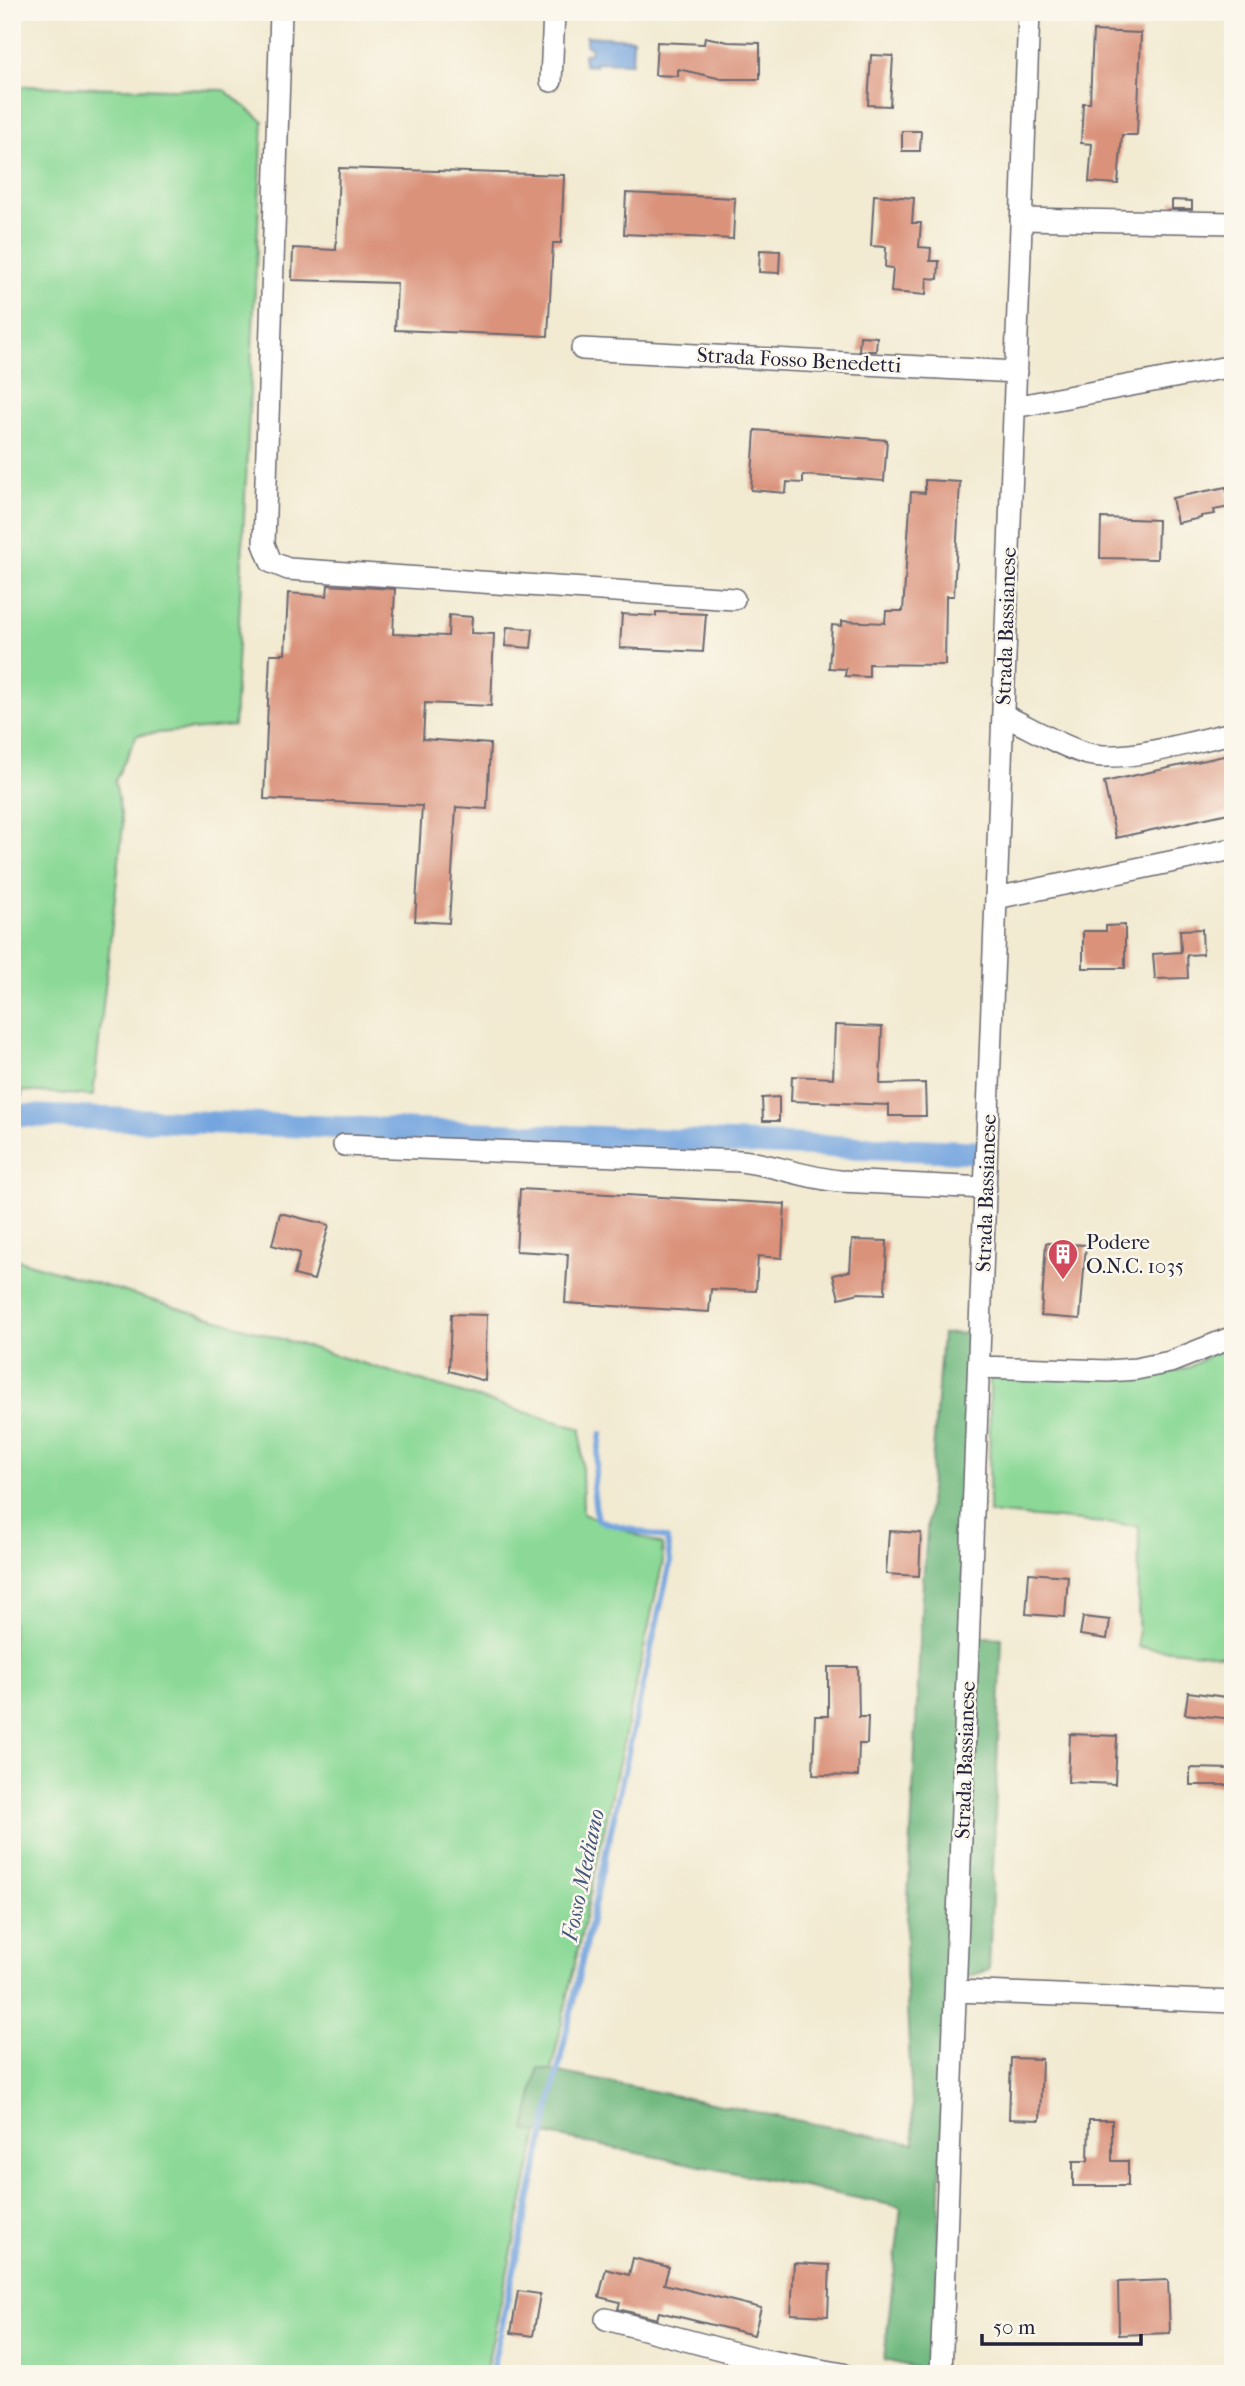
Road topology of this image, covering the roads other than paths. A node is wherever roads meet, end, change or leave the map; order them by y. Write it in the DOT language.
graph roads {
  1 [pos="281,12"];
  2 [pos="554,12"];
  3 [pos="1028,12"];
  4 [pos="551,81"];
  5 [pos="1021,219"];
  6 [pos="1233,223"];
  7 [pos="582,349"];
  8 [pos="1233,366"];
  9 [pos="1016,372"];
  10 [pos="1014,407"];
  11 [pos="734,599"];
  12 [pos="1003,715"];
  13 [pos="1233,733"];
  14 [pos="1233,849"];
  15 [pos="996,898"];
  16 [pos="344,1146"];
  17 [pos="986,1188"];
  18 [pos="1233,1337"];
  19 [pos="980,1367"];
  20 [pos="956,1991"];
  21 [pos="1233,2002"];
  22 [pos="606,2319"];
  23 [pos="843,2374"];
  24 [pos="941,2374"];
  1 -- 11 [label="street"];
  2 -- 4 [label="street"];
  3 -- 5 [label="street, Strada Bassianese"];
  5 -- 6 [label="street"];
  5 -- 9 [label="street, Strada Bassianese"];
  7 -- 9 [label="street, Strada Fosso Benedetti"];
  8 -- 10 [label="street"];
  9 -- 10 [label="street, Strada Bassianese"];
  10 -- 12 [label="street, Strada Bassianese"];
  12 -- 13 [label="street"];
  12 -- 15 [label="street, Strada Bassianese"];
  14 -- 15 [label="street"];
  15 -- 17 [label="street, Strada Bassianese"];
  16 -- 17 [label="street"];
  17 -- 19 [label="street, Strada Bassianese"];
  18 -- 19 [label="street"];
  19 -- 20 [label="street, Strada Bassianese"];
  20 -- 21 [label="street"];
  20 -- 24 [label="street, Strada Bassianese"];
  22 -- 23 [label="street"];
}
